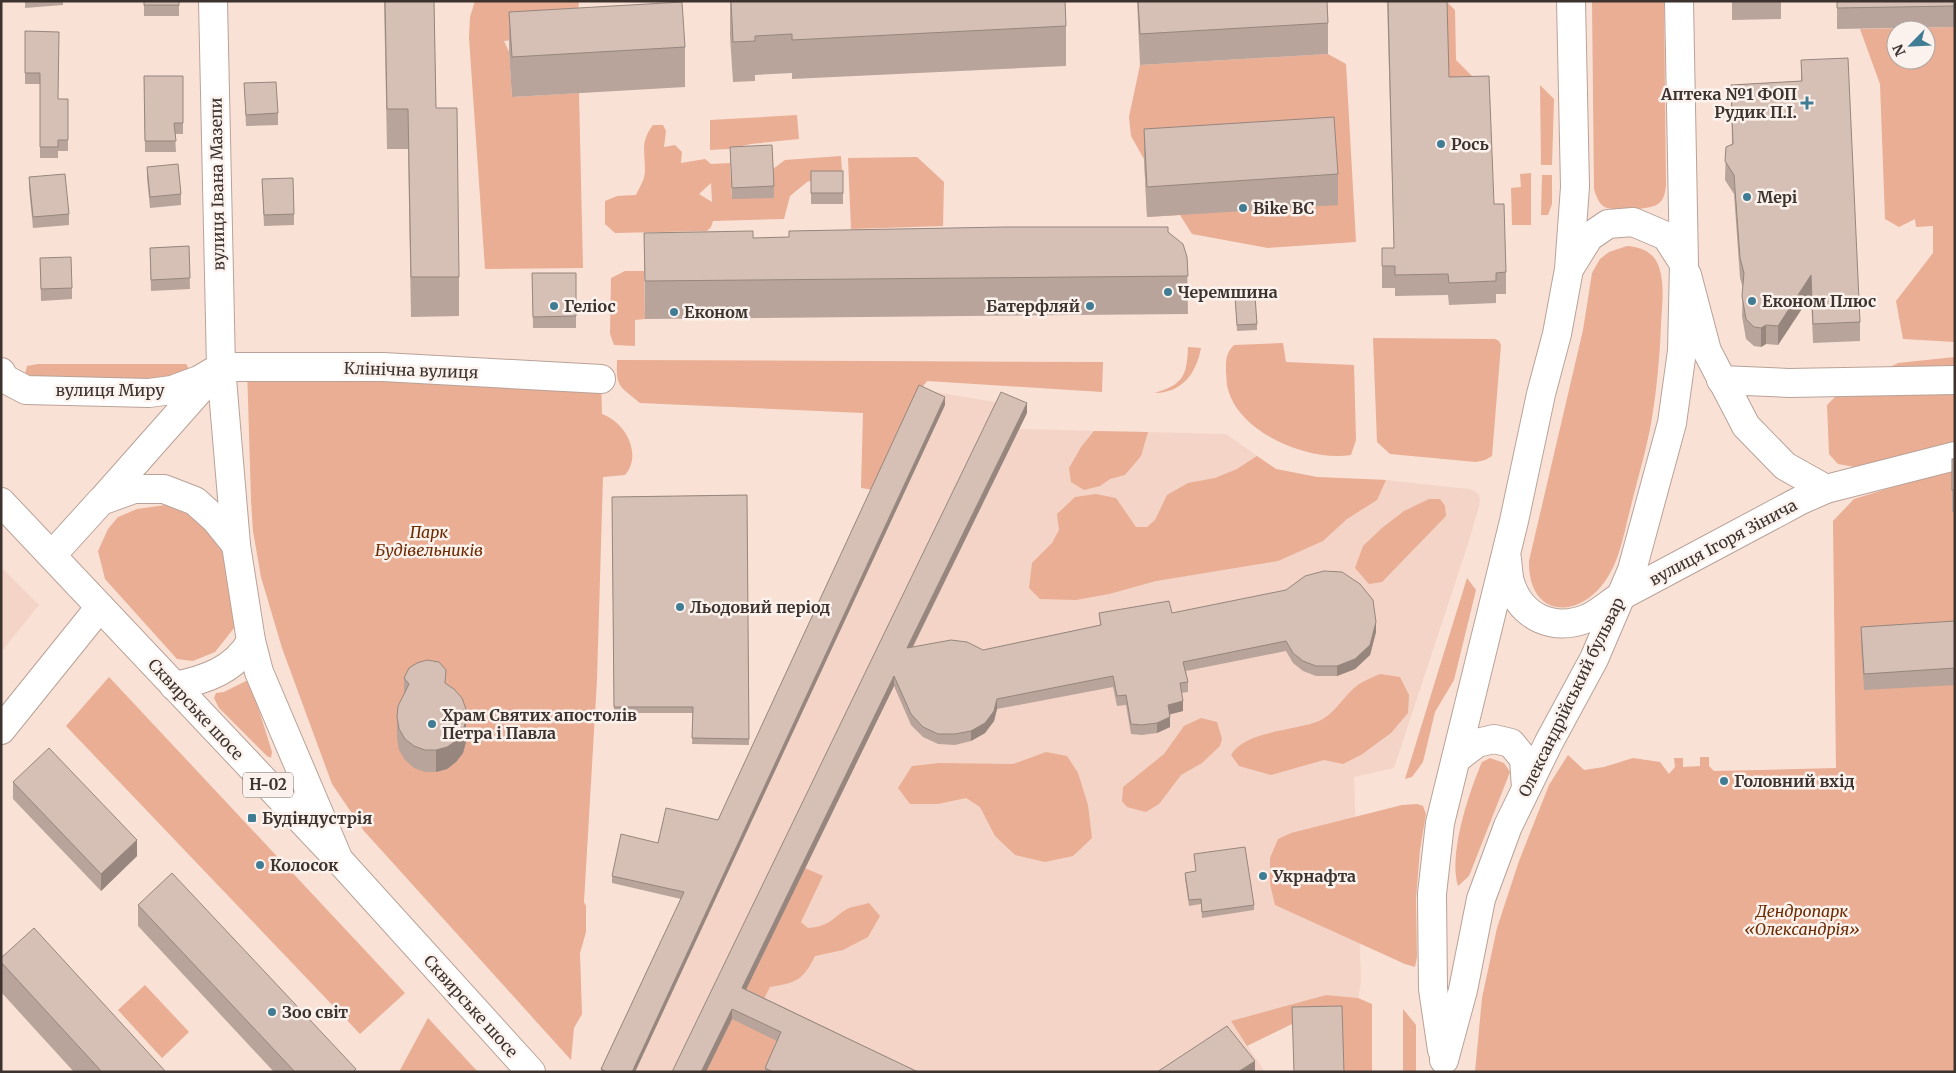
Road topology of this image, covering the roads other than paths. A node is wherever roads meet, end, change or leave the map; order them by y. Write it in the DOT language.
graph roads {
  1 [pos="214,1"];
  2 [pos="1571,1"];
  3 [pos="1678,1"];
  4 [pos="1684,264"];
  5 [pos="1569,269"];
  6 [pos="221,367"];
  7 [pos="1,372"];
  8 [pos="601,379"];
  9 [pos="1721,380"];
  10 [pos="1955,380"];
  11 [pos="1955,456"];
  12 [pos="1826,489"];
  13 [pos="101,501"];
  14 [pos="1,502"];
  15 [pos="236,545"];
  16 [pos="1506,553"];
  17 [pos="52,555"];
  18 [pos="1621,596"];
  19 [pos="100,607"];
  20 [pos="251,641"];
  21 [pos="174,686"];
  22 [pos="1,730"];
  23 [pos="1456,760"];
  24 [pos="1526,788"];
  25 [pos="339,860"];
  26 [pos="1444,1066"];
  27 [pos="531,1072"];
  1 -- 6 [label="main road, вулиця Івана Мазепи"];
  2 -- 5 [label="main road, Олександрійський бульвар"];
  3 -- 4 [label="main road, Олександрійський бульвар"];
  4 -- 5 [label="main road"];
  4 -- 9 [label="main road, вулиця Ігоря Зінича"];
  4 -- 18 [label="main road, Олександрійський бульвар"];
  5 -- 16 [label="main road, Олександрійський бульвар"];
  6 -- 7 [label="main road, вулиця Миру"];
  6 -- 8 [label="main road, Клінічна вулиця"];
  6 -- 13 [label="main road"];
  6 -- 15 [label="main road, вулиця Івана Мазепи"];
  9 -- 10 [label="main road"];
  9 -- 12 [label="main road, вулиця Ігоря Зінича"];
  11 -- 12 [label="main road, вулиця Ігоря Зінича"];
  12 -- 18 [label="main road, вулиця Ігоря Зінича"];
  13 -- 15 [label="main road"];
  13 -- 17 [label="main road"];
  14 -- 17 [label="main road, Сквирське шосе / Н-02"];
  15 -- 20 [label="main road, вулиця Івана Мазепи"];
  16 -- 18 [label="main road, вулиця Ігоря Зінича"];
  16 -- 23 [label="main road, Олександрійський бульвар"];
  17 -- 19 [label="main road, Сквирське шосе / Н-02"];
  18 -- 24 [label="main road, Олександрійський бульвар"];
  19 -- 21 [label="main road, Сквирське шосе / Н-02"];
  19 -- 22 [label="main road"];
  20 -- 21 [label="main road"];
  20 -- 25 [label="main road, вулиця Івана Мазепи"];
  21 -- 25 [label="main road, Сквирське шосе / Н-02"];
  23 -- 24 [label="main road"];
  23 -- 26 [label="main road, Олександрійський бульвар"];
  24 -- 26 [label="main road, Олександрійський бульвар"];
  25 -- 27 [label="main road, Сквирське шосе / Н-02"];
}
